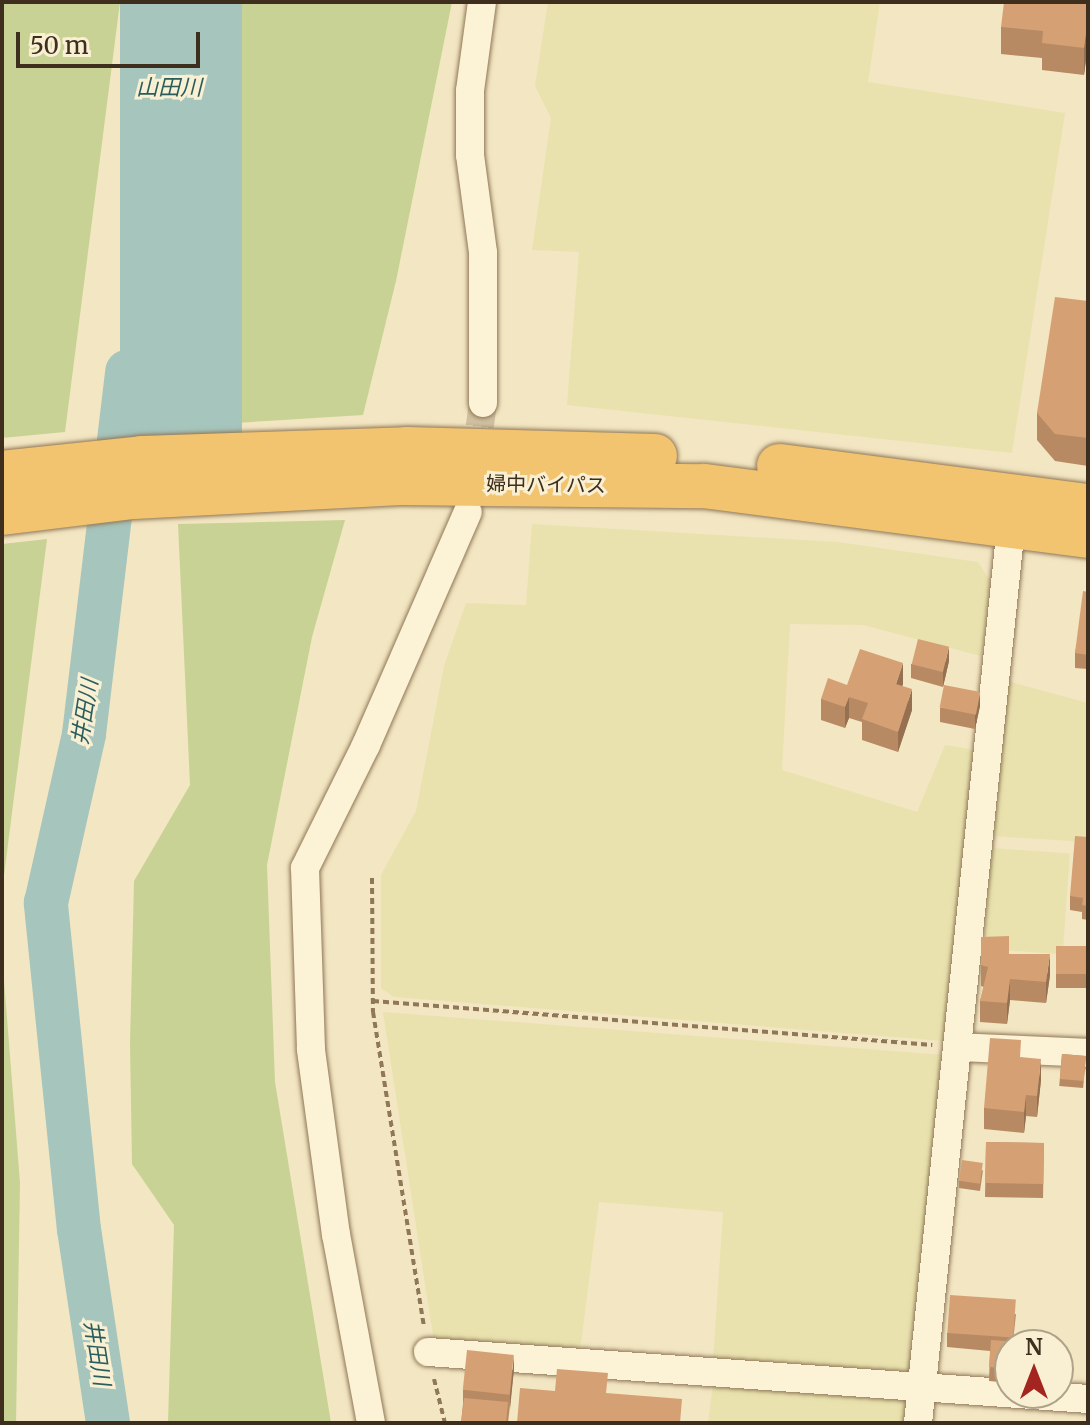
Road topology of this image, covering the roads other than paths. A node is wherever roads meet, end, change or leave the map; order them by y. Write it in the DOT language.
graph roads {
  1 [pos="482,2"];
  2 [pos="483,403"];
  3 [pos="403,466"];
  4 [pos="2,473"];
  5 [pos="1088,506"];
  6 [pos="468,512"];
  7 [pos="2,513"];
  8 [pos="1011,526"];
  9 [pos="1088,536"];
  10 [pos="958,1047"];
  11 [pos="1088,1053"];
  12 [pos="428,1352"];
  13 [pos="923,1387"];
  14 [pos="1088,1399"];
  15 [pos="371,1423"];
  16 [pos="918,1423"];
  1 -- 2 [label="street"];
  3 -- 4 [label="highway, 婦中バイパス"];
  3 -- 5 [label="highway, 婦中バイパス"];
  3 -- 7 [label="highway, 婦中バイパス"];
  3 -- 8 [label="highway, 婦中バイパス"];
  6 -- 15 [label="street"];
  8 -- 9 [label="highway, 婦中バイパス"];
  8 -- 10 [label="street"];
  10 -- 11 [label="street"];
  10 -- 13 [label="street"];
  12 -- 13 [label="street"];
  13 -- 14 [label="street"];
  13 -- 16 [label="street"];
}
